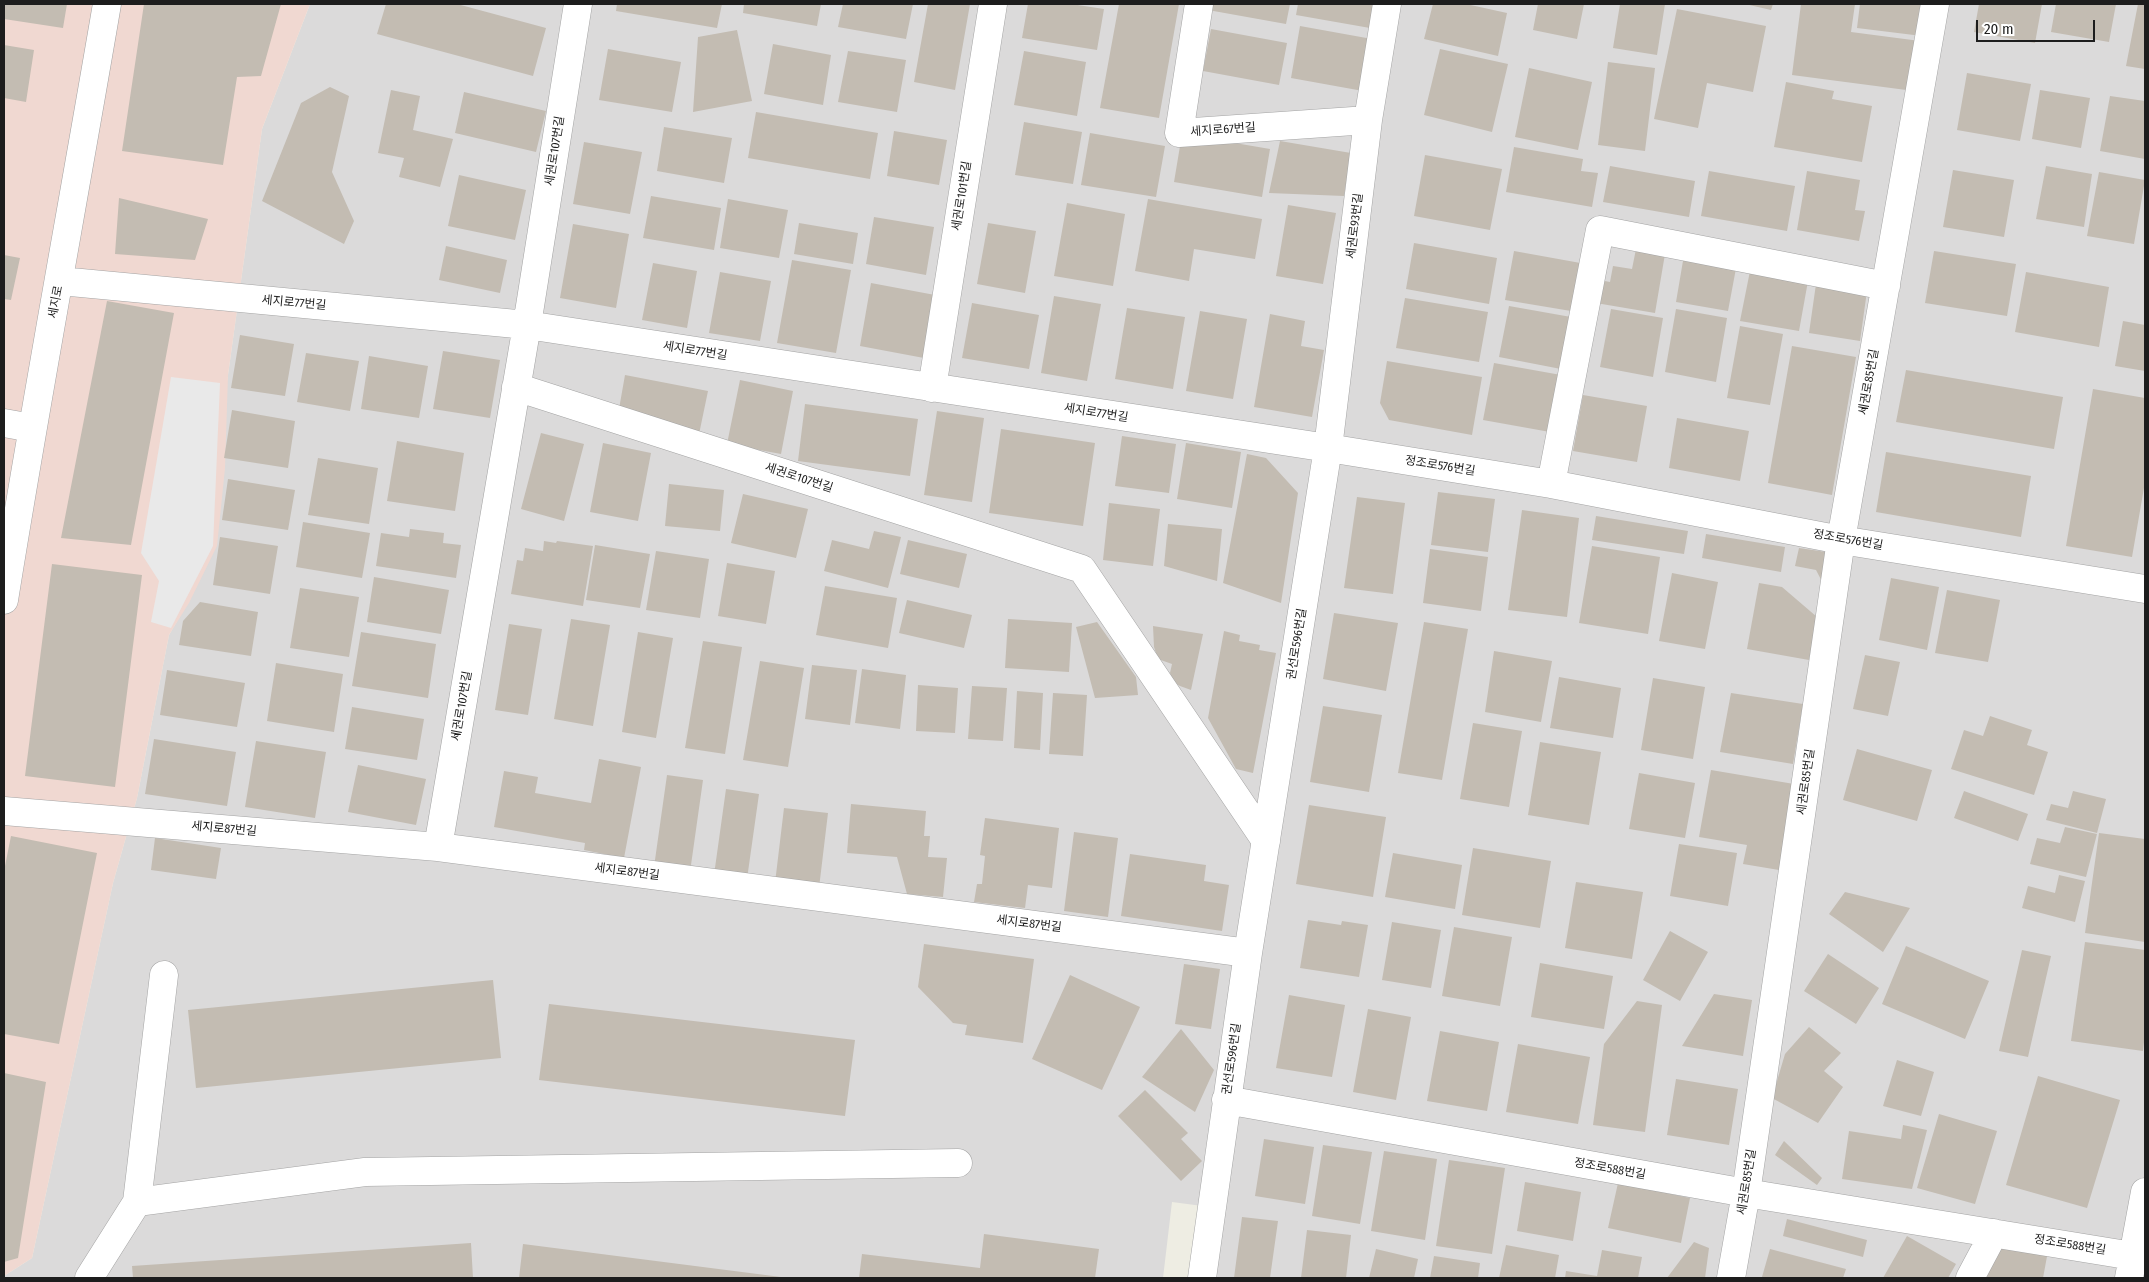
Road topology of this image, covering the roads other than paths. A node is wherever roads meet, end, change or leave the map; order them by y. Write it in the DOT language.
graph roads {
  1 [pos="107,4"];
  2 [pos="578,4"];
  3 [pos="993,4"];
  4 [pos="1199,4"];
  5 [pos="1387,4"];
  6 [pos="1935,4"];
  7 [pos="1368,120"];
  8 [pos="60,281"];
  9 [pos="1886,286"];
  10 [pos="527,325"];
  11 [pos="516,387"];
  12 [pos="932,388"];
  13 [pos="4,423"];
  14 [pos="32,428"];
  15 [pos="1328,448"];
  16 [pos="1551,484"];
  17 [pos="1841,540"];
  18 [pos="2145,589"];
  19 [pos="4,600"];
  20 [pos="4,811"];
  21 [pos="1266,841"];
  22 [pos="438,847"];
  23 [pos="1248,953"];
  24 [pos="164,975"];
  25 [pos="1226,1100"];
  26 [pos="958,1163"];
  27 [pos="2145,1192"];
  28 [pos="1746,1193"];
  29 [pos="137,1202"];
  30 [pos="1994,1233"];
  31 [pos="2136,1264"];
  32 [pos="89,1278"];
  33 [pos="1202,1278"];
  34 [pos="1731,1278"];
  35 [pos="1970,1278"];
  1 -- 8 [label="street, 세지로"];
  2 -- 10 [label="street, 세권로107번길"];
  3 -- 12 [label="street, 세권로101번길"];
  4 -- 7 [label="street, 세지로67번길"];
  5 -- 7 [label="street, 세권로93번길"];
  6 -- 9 [label="street, 세권로85번길"];
  7 -- 15 [label="street, 세권로93번길"];
  8 -- 10 [label="street, 세지로77번길"];
  8 -- 14 [label="street, 세지로"];
  9 -- 16 [label="street"];
  9 -- 17 [label="street, 세권로85번길"];
  10 -- 11 [label="street, 세권로107번길"];
  10 -- 12 [label="street, 세지로77번길"];
  11 -- 21 [label="street, 세권로107번길"];
  11 -- 22 [label="street, 세권로107번길"];
  12 -- 15 [label="street, 세지로77번길"];
  13 -- 14 [label="street"];
  14 -- 19 [label="street, 세지로"];
  15 -- 16 [label="street, 정조로576번길"];
  15 -- 21 [label="street, 권선로596번길"];
  16 -- 17 [label="street, 정조로576번길"];
  17 -- 18 [label="street, 정조로576번길"];
  17 -- 28 [label="street, 세권로85번길"];
  20 -- 22 [label="street, 세지로87번길"];
  21 -- 23 [label="street, 권선로596번길"];
  22 -- 23 [label="street, 세지로87번길"];
  23 -- 25 [label="street, 권선로596번길"];
  24 -- 29 [label="street"];
  25 -- 28 [label="street, 정조로588번길"];
  25 -- 33 [label="street, 권선로596번길"];
  26 -- 29 [label="street"];
  27 -- 31 [label="street"];
  28 -- 30 [label="street, 정조로588번길"];
  28 -- 34 [label="street, 세권로85번길"];
  29 -- 32 [label="street"];
  30 -- 31 [label="street, 정조로588번길"];
  30 -- 35 [label="street"];
}
